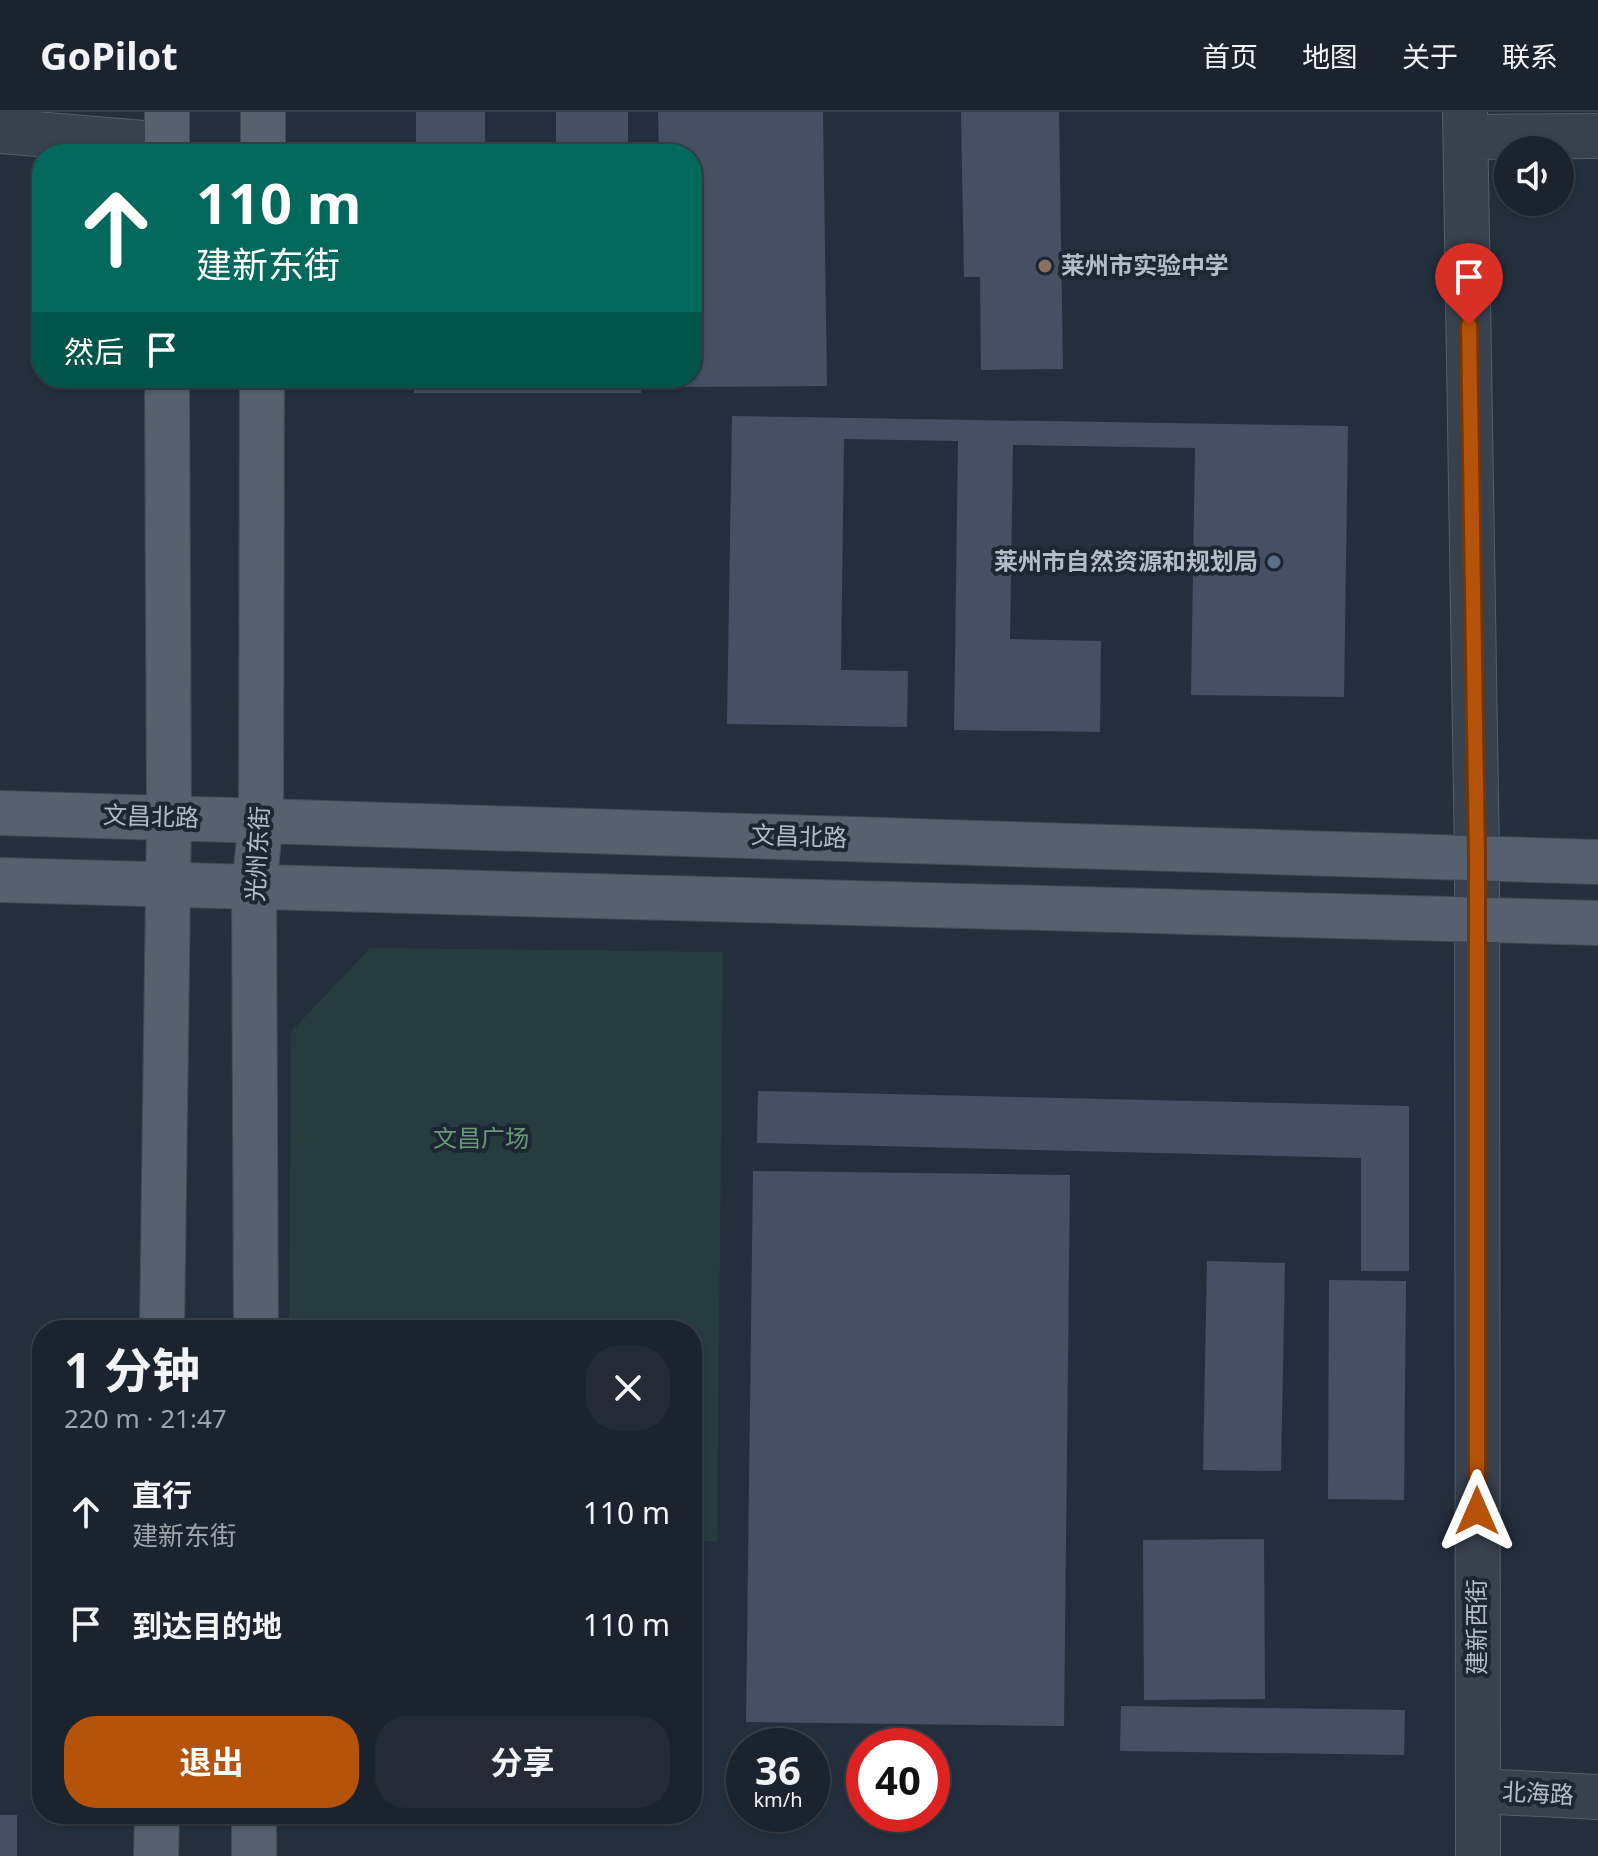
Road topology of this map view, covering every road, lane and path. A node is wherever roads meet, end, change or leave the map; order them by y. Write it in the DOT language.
graph roads {
  1 [pos="263,112"];
  2 [pos="1466,124"];
  3 [pos="0,131"];
  4 [pos="1598,136"];
  5 [pos="167,137"];
  6 [pos="263,144"];
  7 [pos="167,388"];
  8 [pos="262,388"];
  9 [pos="0,813"];
  10 [pos="169,818"];
  11 [pos="261,821"];
  12 [pos="1477,858"];
  13 [pos="1598,862"];
  14 [pos="0,880"];
  15 [pos="167,885"];
  16 [pos="254,887"];
  17 [pos="1476,919"];
  18 [pos="1598,923"];
  19 [pos="162,1320"];
  20 [pos="256,1320"];
  21 [pos="1478,1791"];
  22 [pos="1598,1797"];
  23 [pos="157,1824"];
  24 [pos="254,1824"];
  25 [pos="156,1856"];
  26 [pos="254,1856"];
  27 [pos="1478,1856"];
  1 -- 6 [label="main road"];
  2 -- 4 [label="street"];
  2 -- 12 [label="street, 建新西街"];
  3 -- 5 [label="street"];
  7 -- 10 [label="main road"];
  8 -- 11 [label="main road, 光州东街"];
  9 -- 10 [label="main road, 文昌北路"];
  10 -- 11 [label="main road, 文昌北路"];
  10 -- 15 [label="main road"];
  11 -- 12 [label="main road, 文昌北路"];
  11 -- 16 [label="main road, 光州东街"];
  12 -- 13 [label="main road, 文昌北路"];
  12 -- 17 [label="street, 建新西街"];
  14 -- 15 [label="main road"];
  15 -- 16 [label="main road"];
  15 -- 19 [label="main road"];
  16 -- 17 [label="main road"];
  16 -- 20 [label="main road, 光州东街"];
  17 -- 18 [label="main road"];
  17 -- 21 [label="street, 建新西街"];
  21 -- 22 [label="street, 北海路"];
  21 -- 27 [label="street, 建新西街"];
  23 -- 25 [label="main road"];
  24 -- 26 [label="main road"];
}
